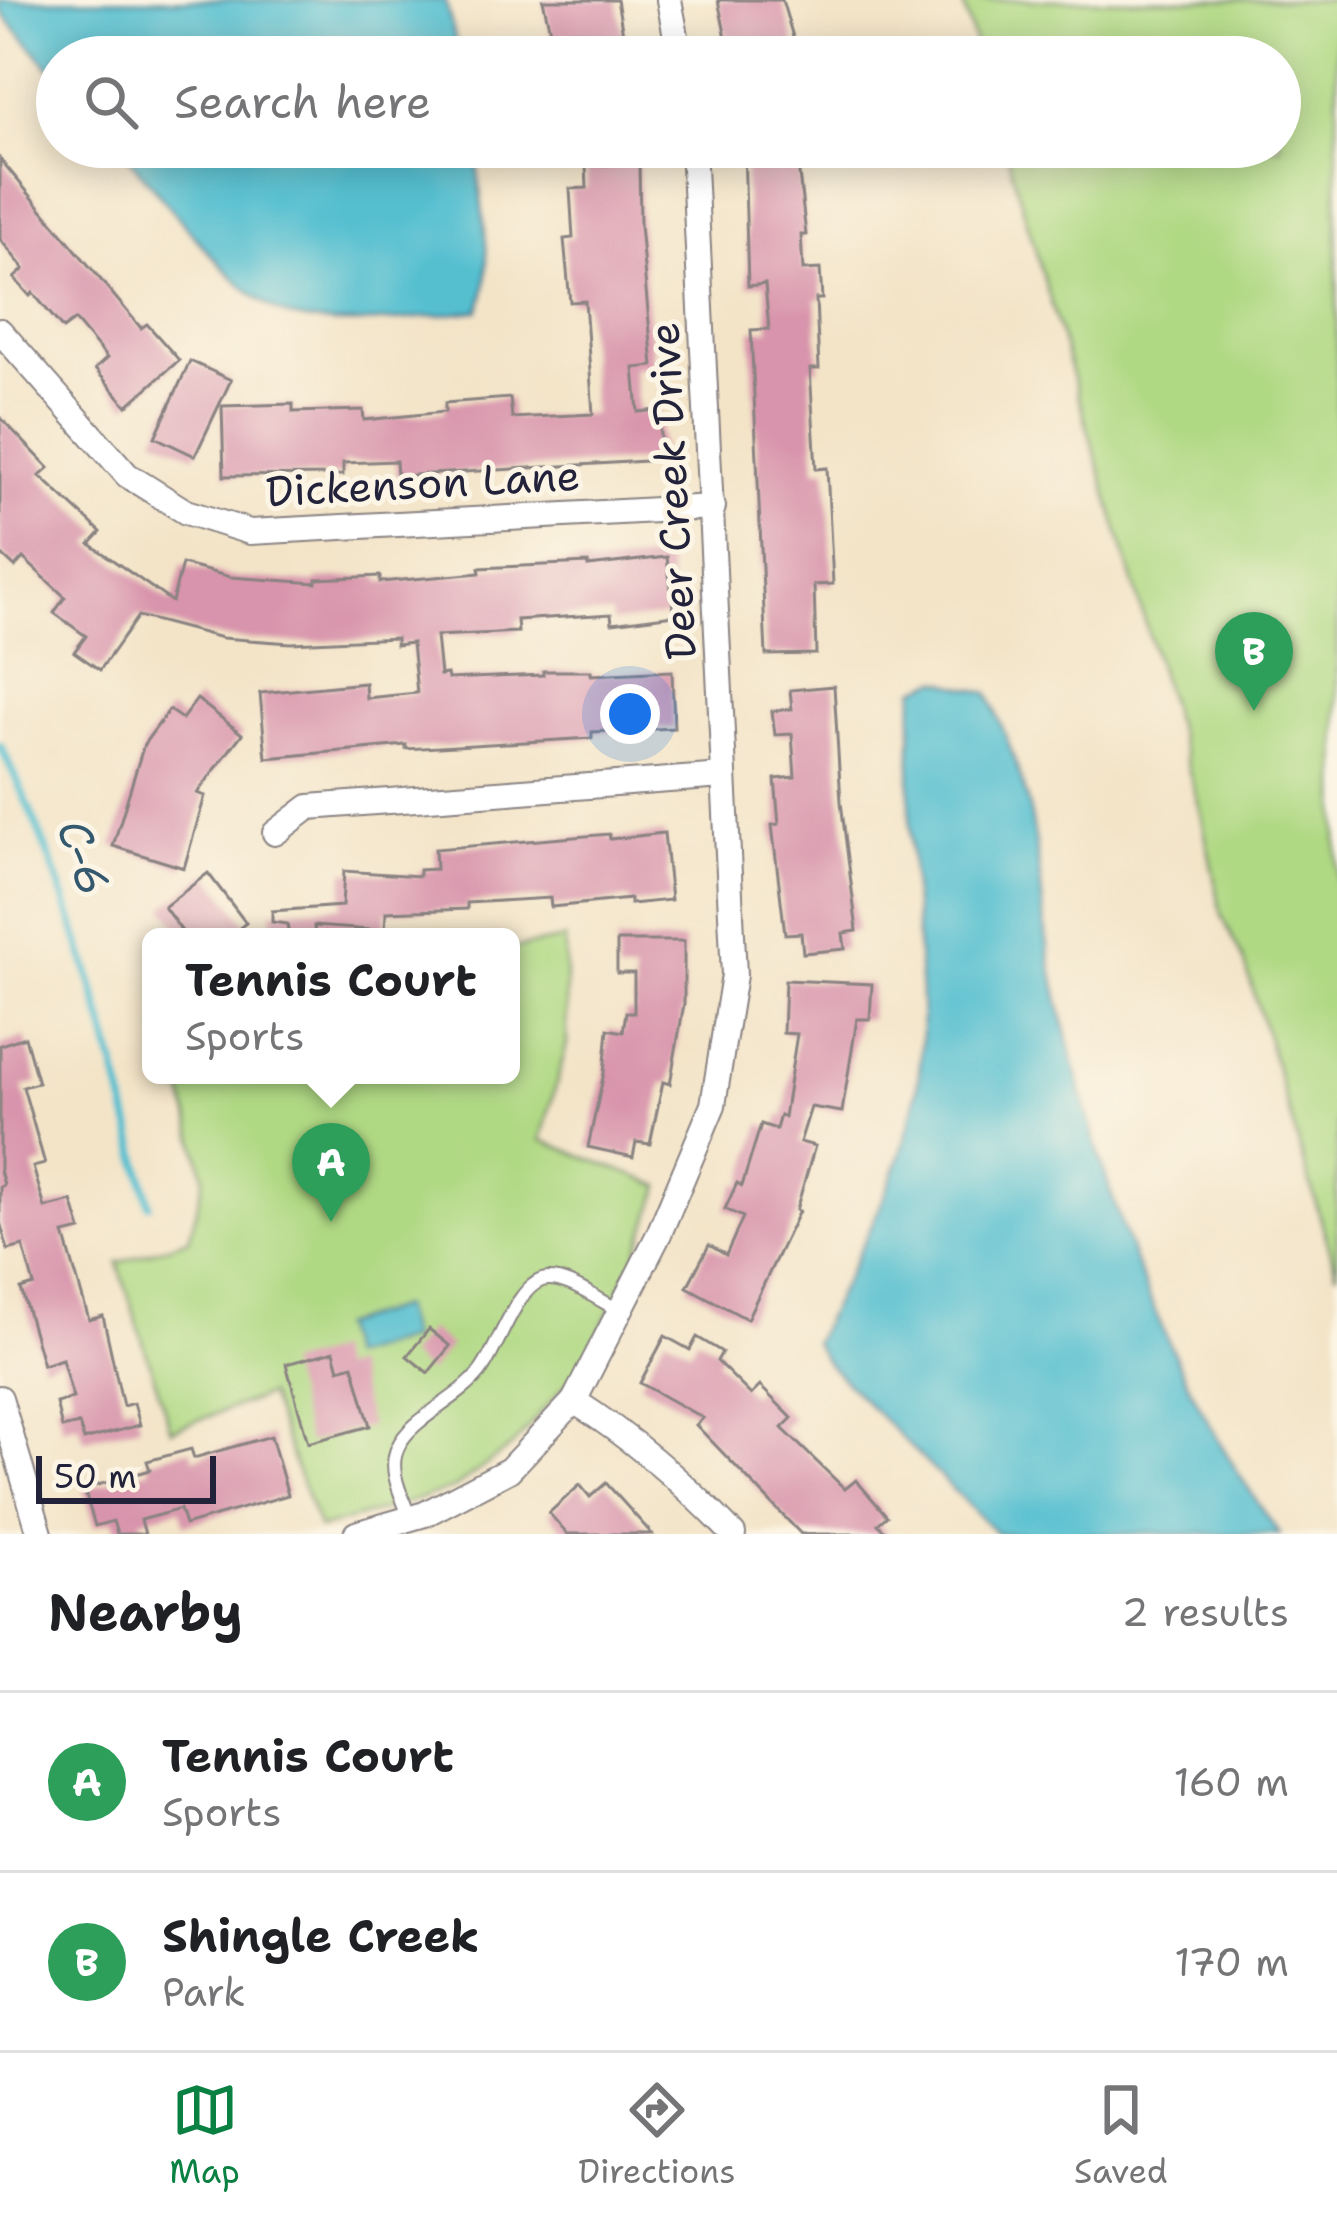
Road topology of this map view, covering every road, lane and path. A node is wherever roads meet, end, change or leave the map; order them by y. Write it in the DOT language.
graph roads {
  1 [pos="669,0"];
  2 [pos="676,36"];
  3 [pos="694,168"];
  4 [pos="0,331"];
  5 [pos="713,507"];
  6 [pos="723,776"];
  7 [pos="275,833"];
  8 [pos="620,1311"];
  9 [pos="0,1398"];
  10 [pos="574,1401"];
  11 [pos="410,1519"];
  12 [pos="40,1534"];
  13 [pos="356,1534"];
  14 [pos="733,1534"];
  1 -- 2 [label="street"];
  3 -- 5 [label="street, Deer Creek Drive"];
  4 -- 5 [label="street, Dickenson Lane"];
  5 -- 6 [label="street, Deer Creek Drive"];
  6 -- 7 [label="street"];
  6 -- 8 [label="street, Deer Creek Drive"];
  8 -- 10 [label="street, Deer Creek Drive"];
  8 -- 11 [label="lane"];
  9 -- 12 [label="street"];
  10 -- 11 [label="street, Deer Creek Drive"];
  10 -- 14 [label="street"];
  11 -- 13 [label="street, Deer Creek Drive"];
}
